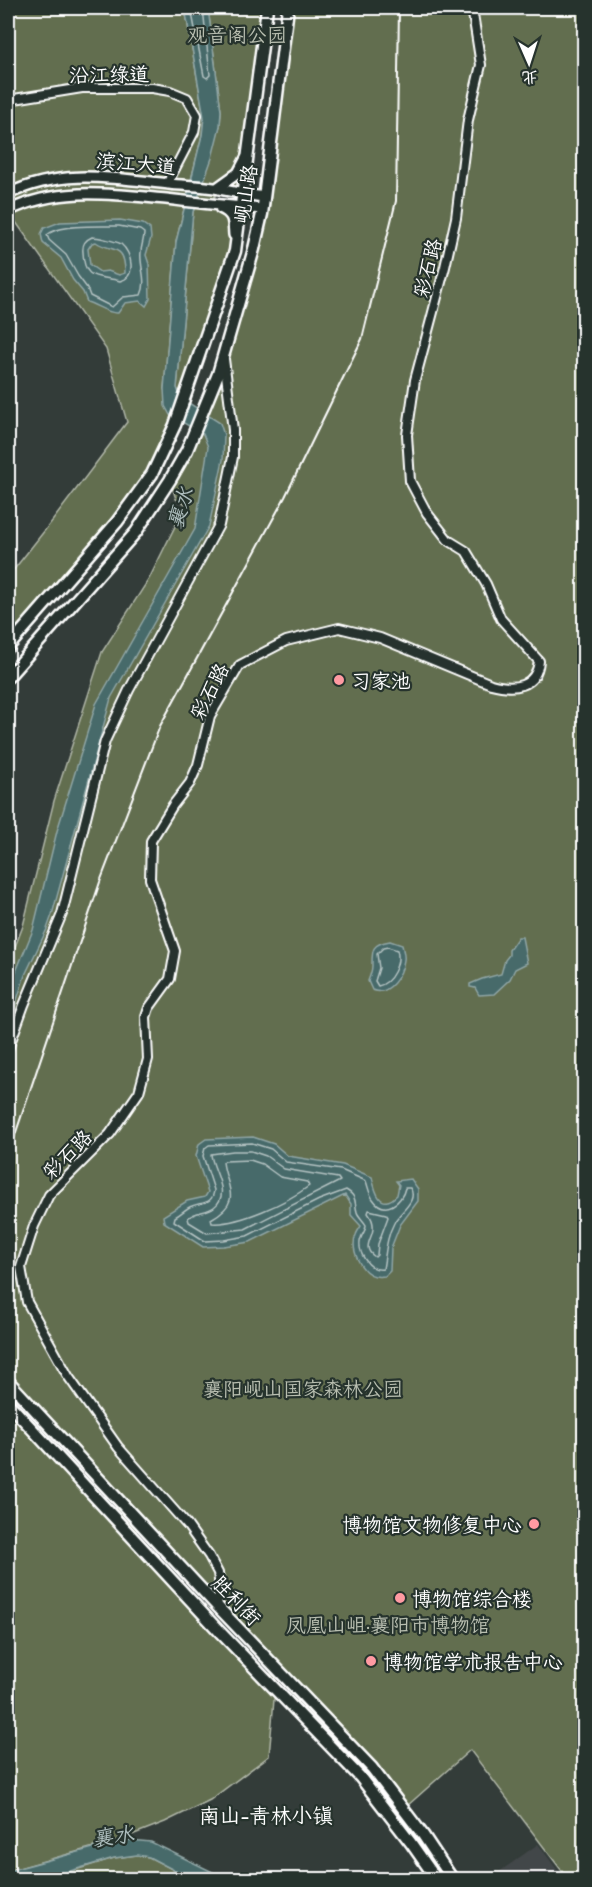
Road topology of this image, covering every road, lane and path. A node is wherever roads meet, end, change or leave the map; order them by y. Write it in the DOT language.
graph roads {
  1 [pos="267,8"];
  2 [pos="288,8"];
  3 [pos="472,8"];
  4 [pos="8,100"];
  5 [pos="247,156"];
  6 [pos="167,184"];
  7 [pos="217,188"];
  8 [pos="8,194"];
  9 [pos="243,195"];
  10 [pos="264,196"];
  11 [pos="212,204"];
  12 [pos="241,207"];
  13 [pos="262,209"];
  14 [pos="8,211"];
  15 [pos="235,251"];
  16 [pos="224,354"];
  17 [pos="8,647"];
  18 [pos="8,677"];
  19 [pos="8,1049"];
  20 [pos="8,1381"];
  21 [pos="8,1403"];
  22 [pos="217,1606"];
  23 [pos="437,1880"];
  24 [pos="453,1880"];
  1 -- 5 [label="highway, 岘山路"];
  2 -- 10 [label="highway, 岘山路"];
  3 -- 22 [label="street, 彩石路"];
  4 -- 6 [label="street, 沿江绿道"];
  5 -- 7 [label="main road"];
  5 -- 9 [label="highway, 岘山路"];
  6 -- 7 [label="main road, 滨江大道"];
  6 -- 8 [label="main road, 滨江大道"];
  7 -- 9 [label="main road, 滨江大道"];
  9 -- 10 [label="main road, 滨江大道"];
  9 -- 12 [label="highway, 岘山路"];
  10 -- 13 [label="highway, 岘山路"];
  11 -- 12 [label="main road, 滨江大道"];
  11 -- 14 [label="main road, 滨江大道"];
  11 -- 15 [label="main road"];
  12 -- 13 [label="main road, 滨江大道"];
  12 -- 15 [label="highway, 岘山路"];
  13 -- 16 [label="highway, 岘山路"];
  15 -- 17 [label="highway, 岘山路"];
  16 -- 18 [label="highway, 岘山路"];
  16 -- 19 [label="street"];
  20 -- 22 [label="highway, 胜利街"];
  21 -- 23 [label="highway, 胜利街"];
  22 -- 24 [label="highway, 胜利街"];
}
